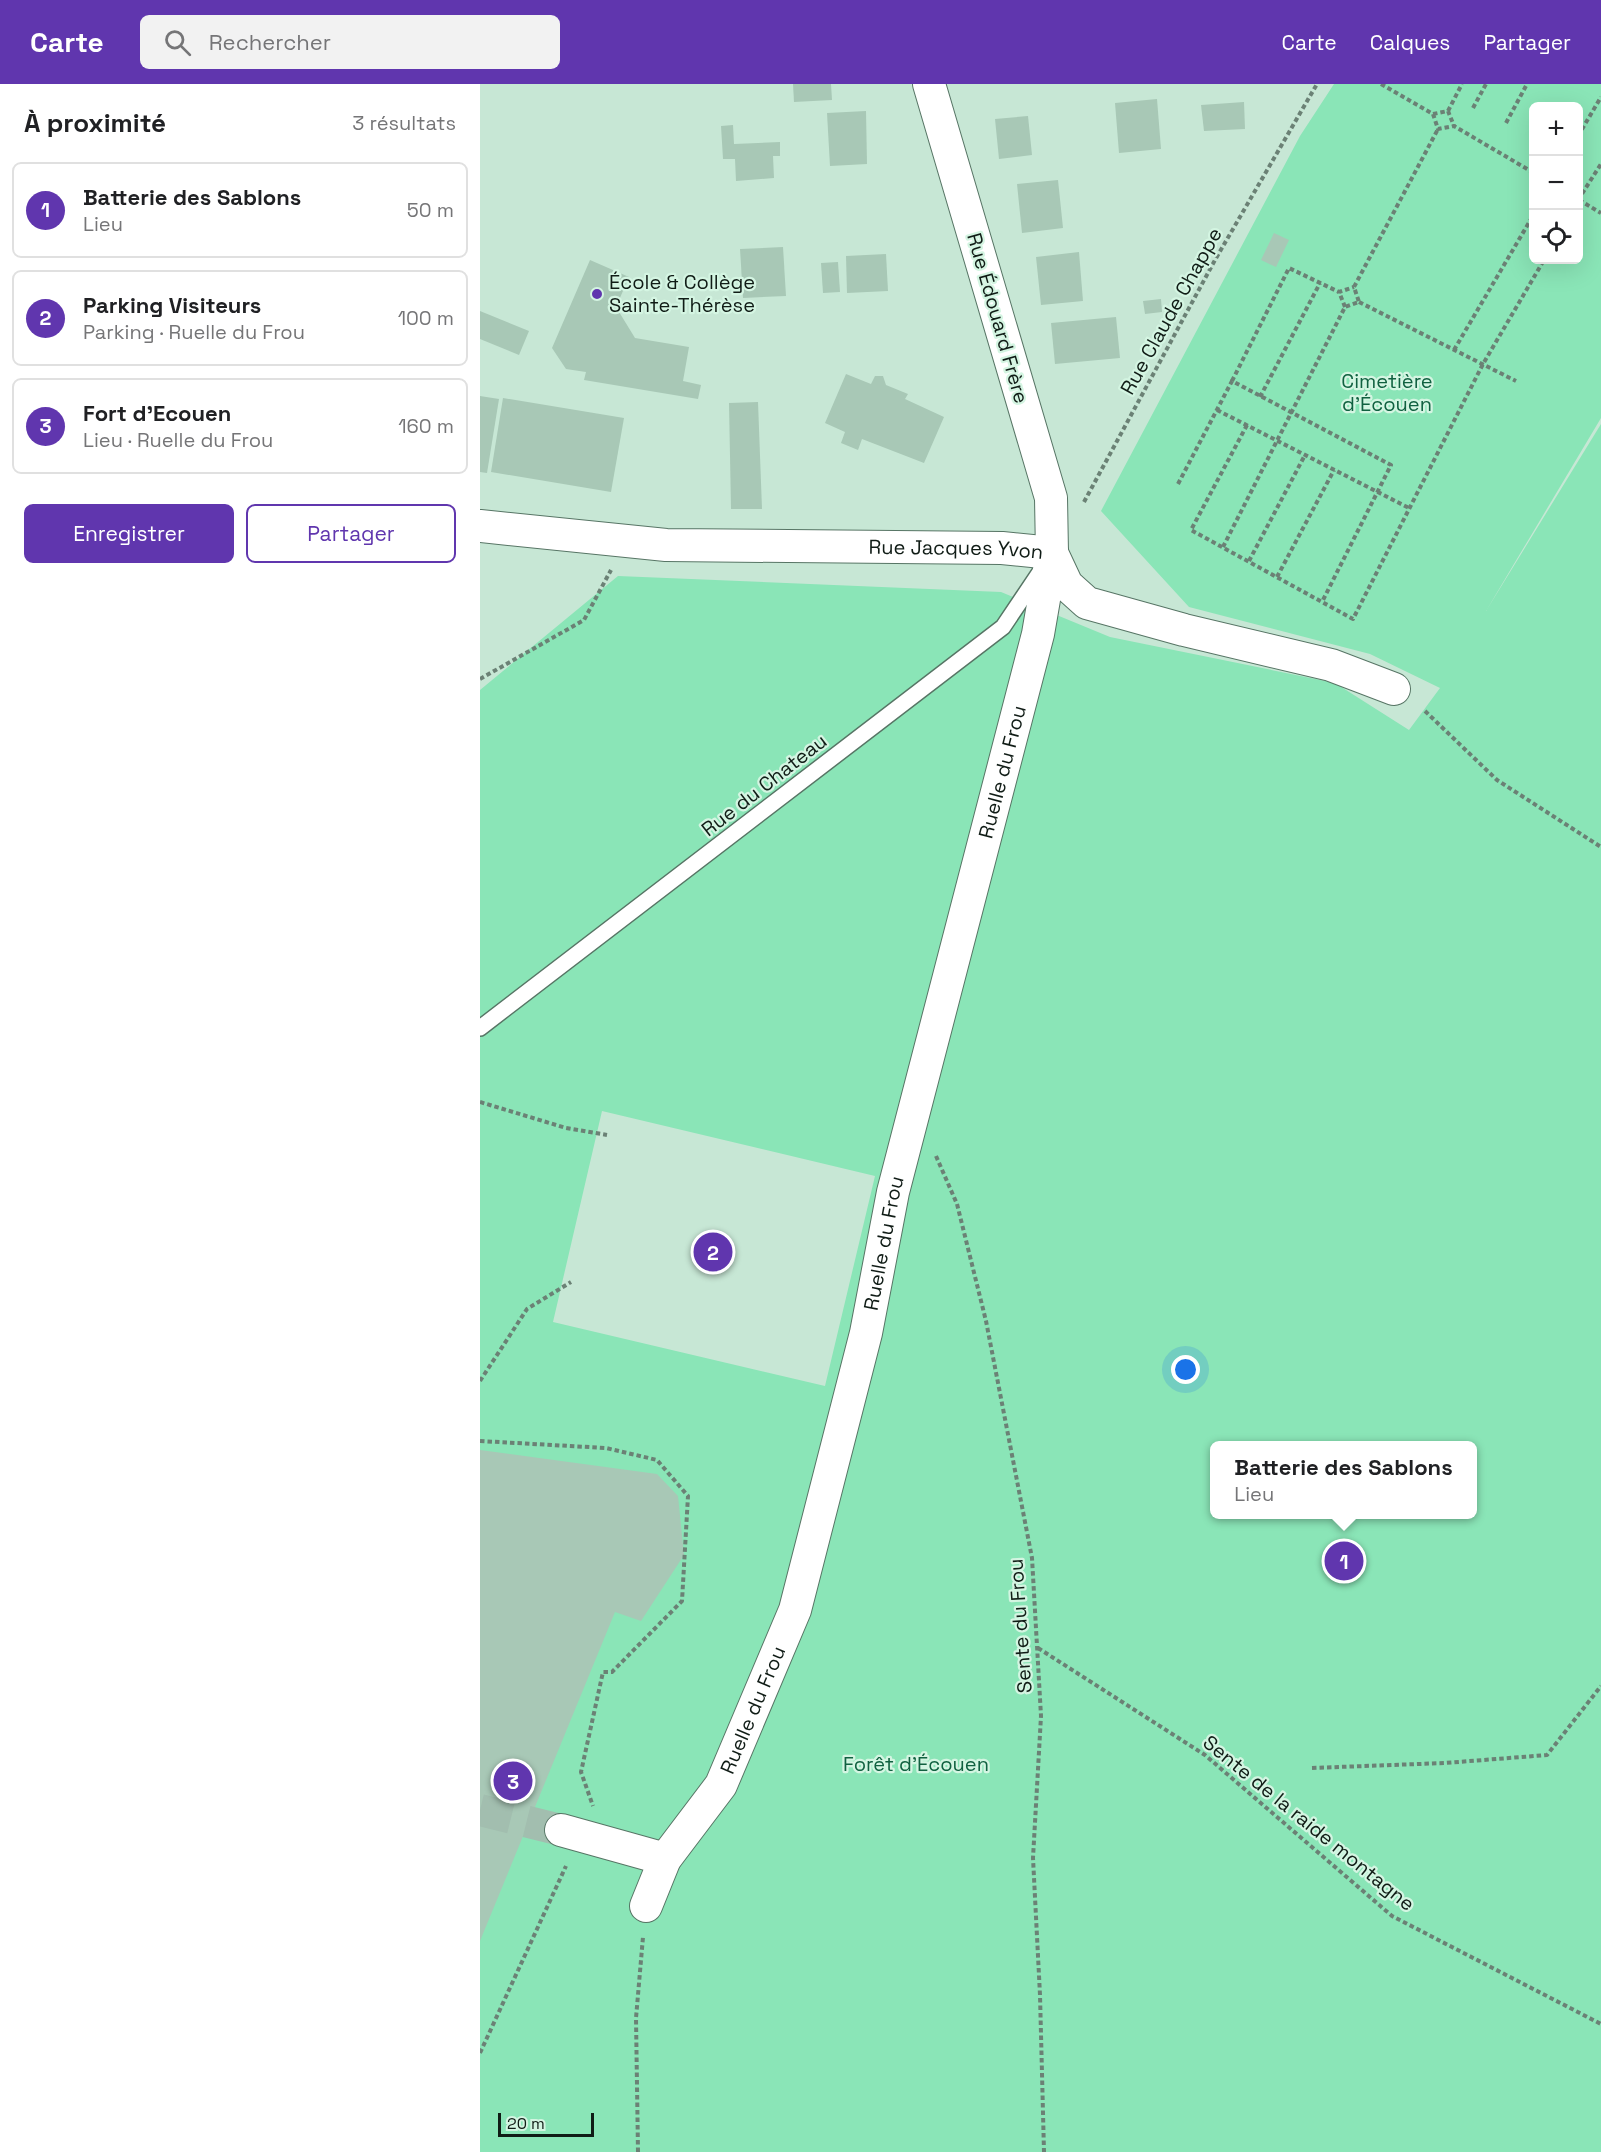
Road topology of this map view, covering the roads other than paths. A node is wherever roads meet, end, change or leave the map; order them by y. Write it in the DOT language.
graph roads {
  1 [pos="929,84"];
  2 [pos="480,526"];
  3 [pos="1052,553"];
  4 [pos="1394,689"];
  5 [pos="480,1028"];
  6 [pos="561,1830"];
  7 [pos="665,1859"];
  8 [pos="646,1906"];
  1 -- 3 [label="street, Rue Édouard Frère"];
  2 -- 3 [label="street, Rue Jacques Yvon"];
  3 -- 4 [label="street, Rue Jacques Yvon"];
  3 -- 5 [label="lane, Rue du Chateau"];
  3 -- 7 [label="street, Ruelle du Frou"];
  6 -- 7 [label="street"];
  7 -- 8 [label="street, Ruelle du Frou"];
}
